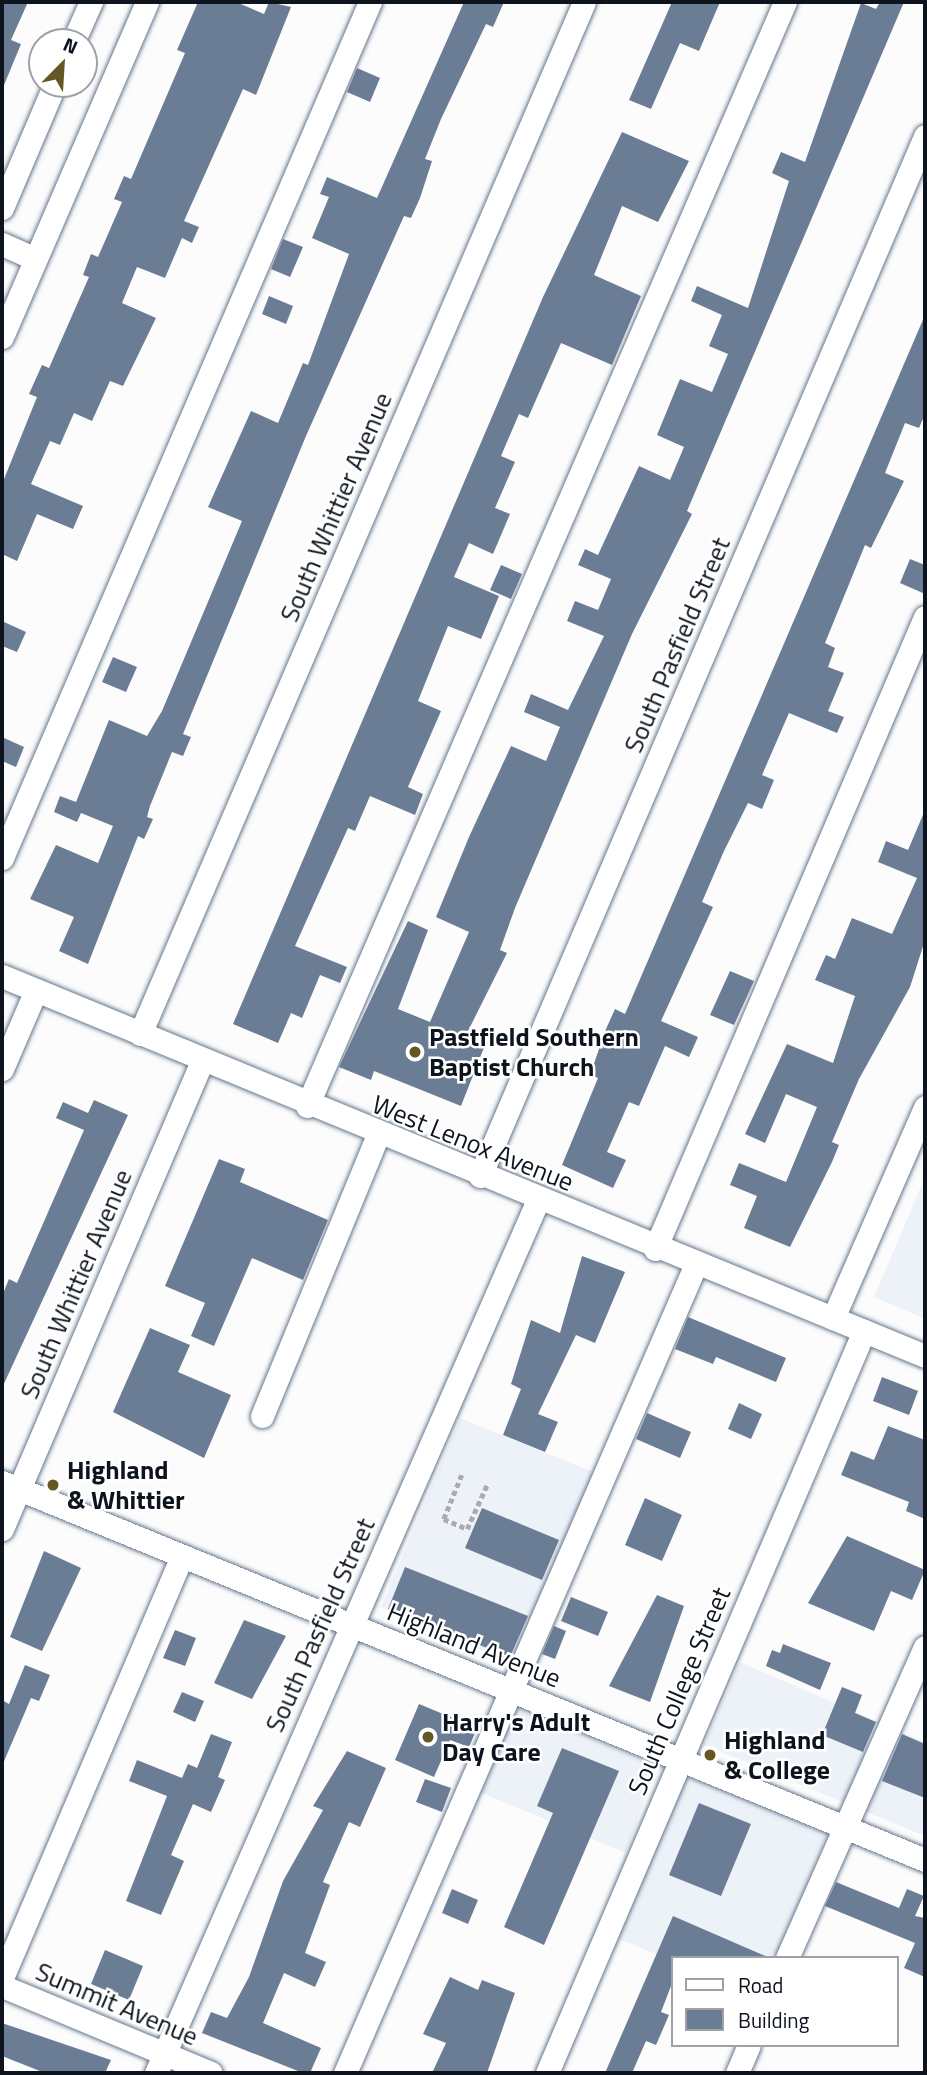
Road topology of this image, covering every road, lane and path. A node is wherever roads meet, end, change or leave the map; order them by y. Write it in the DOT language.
graph roads {
  1 [pos="91,2"];
  2 [pos="147,2"];
  3 [pos="370,2"];
  4 [pos="584,2"];
  5 [pos="785,2"];
  6 [pos="80,28"];
  7 [pos="49,98"];
  8 [pos="925,136"];
  9 [pos="2,208"];
  10 [pos="2,244"];
  11 [pos="35,259"];
  12 [pos="2,337"];
  13 [pos="925,617"];
  14 [pos="2,859"];
  15 [pos="2,976"];
  16 [pos="36,990"];
  17 [pos="139,1034"];
  18 [pos="202,1061"];
  19 [pos="2,1069"];
  20 [pos="307,1106"];
  21 [pos="925,1107"];
  22 [pos="378,1135"];
  23 [pos="480,1176"];
  24 [pos="538,1200"];
  25 [pos="655,1249"];
  26 [pos="696,1264"];
  27 [pos="833,1318"];
  28 [pos="864,1331"];
  29 [pos="925,1356"];
  30 [pos="262,1416"];
  31 [pos="462,1475"];
  32 [pos="487,1485"];
  33 [pos="11,1486"];
  34 [pos="2,1529"];
  35 [pos="182,1556"];
  36 [pos="351,1625"];
  37 [pos="925,1647"];
  38 [pos="516,1692"];
  39 [pos="679,1759"];
  40 [pos="848,1828"];
  41 [pos="925,1860"];
  42 [pos="788,1956"];
  43 [pos="2,1978"];
  44 [pos="2,1986"];
  45 [pos="748,2047"];
  46 [pos="160,2063"];
  47 [pos="211,2073"];
  48 [pos="345,2073"];
  49 [pos="547,2073"];
  50 [pos="737,2073"];
  1 -- 6 [label="street"];
  2 -- 11 [label="street"];
  3 -- 14 [label="street"];
  4 -- 17 [label="street, South Whittier Avenue"];
  5 -- 20 [label="street"];
  7 -- 9 [label="street"];
  8 -- 23 [label="street, South Pasfield Street"];
  10 -- 11 [label="street"];
  11 -- 12 [label="street"];
  13 -- 25 [label="street"];
  15 -- 16 [label="street, West Lenox Avenue"];
  16 -- 17 [label="street, West Lenox Avenue"];
  16 -- 19 [label="street"];
  17 -- 18 [label="street, West Lenox Avenue"];
  18 -- 20 [label="street, West Lenox Avenue"];
  18 -- 33 [label="street, South Whittier Avenue"];
  20 -- 22 [label="street, West Lenox Avenue"];
  21 -- 27 [label="street"];
  22 -- 23 [label="street, West Lenox Avenue"];
  22 -- 30 [label="street"];
  23 -- 24 [label="street, West Lenox Avenue"];
  24 -- 25 [label="street, West Lenox Avenue"];
  24 -- 36 [label="street, South Pasfield Street"];
  25 -- 26 [label="street, West Lenox Avenue"];
  26 -- 27 [label="street, West Lenox Avenue"];
  26 -- 38 [label="street"];
  27 -- 28 [label="street, West Lenox Avenue"];
  28 -- 29 [label="street, West Lenox Avenue"];
  28 -- 39 [label="street, South College Street"];
  31 -- 32 [label="path"];
  33 -- 34 [label="street, South Whittier Avenue"];
  33 -- 35 [label="street, Highland Avenue"];
  35 -- 36 [label="street, Highland Avenue"];
  35 -- 43 [label="street"];
  36 -- 38 [label="street, Highland Avenue"];
  36 -- 46 [label="street, South Pasfield Street"];
  37 -- 40 [label="street"];
  38 -- 39 [label="street, Highland Avenue"];
  38 -- 48 [label="street"];
  39 -- 40 [label="street, Highland Avenue"];
  39 -- 49 [label="street, South College Street"];
  40 -- 41 [label="street, Highland Avenue"];
  40 -- 42 [label="street"];
  44 -- 46 [label="street, Summit Avenue"];
  45 -- 50 [label="street"];
  46 -- 47 [label="street, Summit Avenue"];
}
